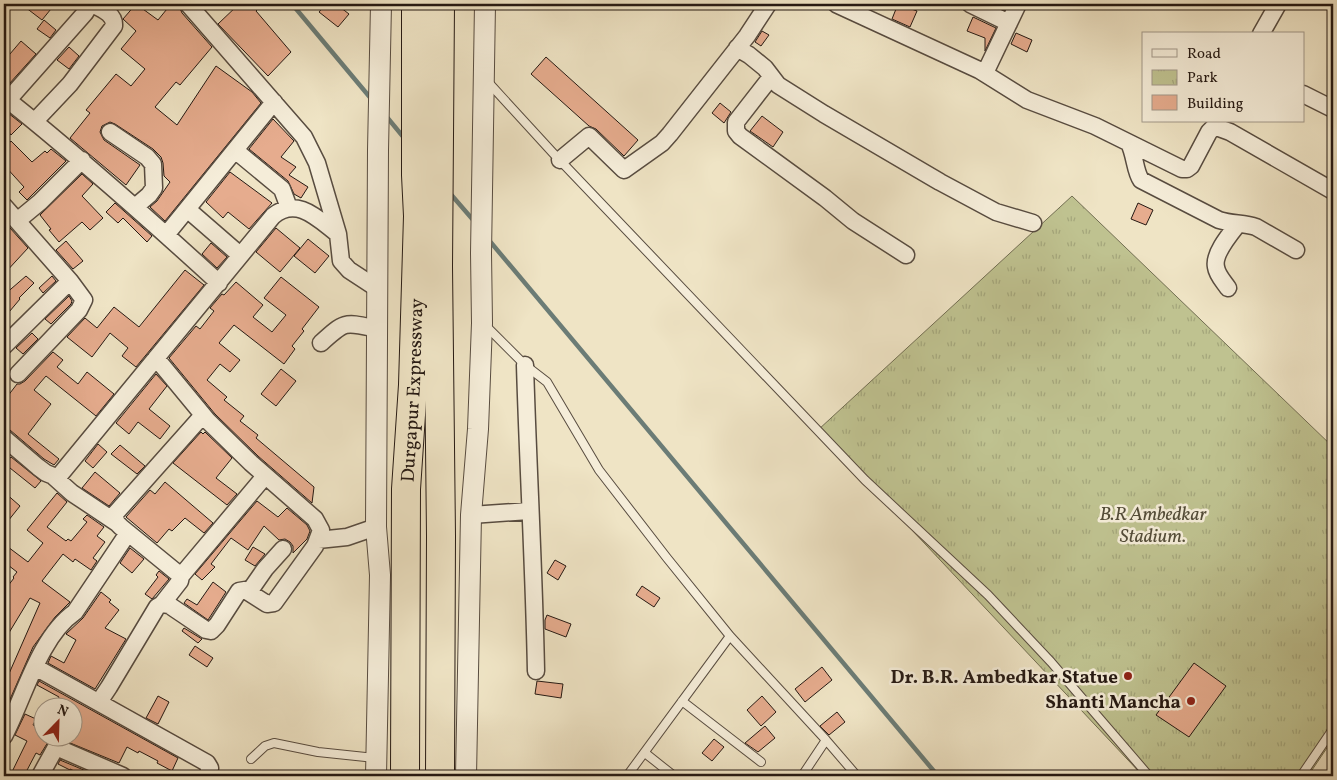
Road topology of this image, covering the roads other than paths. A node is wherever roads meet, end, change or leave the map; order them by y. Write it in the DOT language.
graph roads {
  1 [pos="88,4"];
  2 [pos="92,4"];
  3 [pos="188,4"];
  4 [pos="381,4"];
  5 [pos="416,4"];
  6 [pos="440,4"];
  7 [pos="485,4"];
  8 [pos="768,4"];
  9 [pos="836,4"];
  10 [pos="970,4"];
  11 [pos="1018,4"];
  12 [pos="1278,4"];
  13 [pos="1009,23"];
  14 [pos="1262,32"];
  15 [pos="737,48"];
  16 [pos="985,73"];
  17 [pos="771,77"];
  18 [pos="485,78"];
  19 [pos="1304,94"];
  20 [pos="274,102"];
  21 [pos="7,103"];
  22 [pos="1333,109"];
  23 [pos="427,117"];
  24 [pos="35,121"];
  25 [pos="1220,124"];
  26 [pos="110,132"];
  27 [pos="1129,143"];
  28 [pos="236,151"];
  29 [pos="82,160"];
  30 [pos="560,160"];
  31 [pos="427,180"];
  32 [pos="1333,192"];
  33 [pos="4,206"];
  34 [pos="136,207"];
  35 [pos="289,208"];
  36 [pos="188,209"];
  37 [pos="17,222"];
  38 [pos="1033,223"];
  39 [pos="1238,224"];
  40 [pos="338,234"];
  41 [pos="166,235"];
  42 [pos="1296,250"];
  43 [pos="240,255"];
  44 [pos="906,255"];
  45 [pos="70,281"];
  46 [pos="219,283"];
  47 [pos="1228,288"];
  48 [pos="378,289"];
  49 [pos="482,323"];
  50 [pos="378,328"];
  51 [pos="321,343"];
  52 [pos="4,346"];
  53 [pos="156,358"];
  54 [pos="525,365"];
  55 [pos="18,374"];
  56 [pos="203,415"];
  57 [pos="4,438"];
  58 [pos="53,476"];
  59 [pos="265,476"];
  60 [pos="530,511"];
  61 [pos="471,515"];
  62 [pos="376,527"];
  63 [pos="122,528"];
  64 [pos="318,540"];
  65 [pos="283,549"];
  66 [pos="181,576"];
  67 [pos="249,592"];
  68 [pos="162,604"];
  69 [pos="730,636"];
  70 [pos="35,667"];
  71 [pos="536,671"];
  72 [pos="99,702"];
  73 [pos="682,702"];
  74 [pos="1333,729"];
  75 [pos="4,736"];
  76 [pos="826,740"];
  77 [pos="645,753"];
  78 [pos="251,759"];
  79 [pos="761,762"];
  80 [pos="376,767"];
  81 [pos="40,776"];
  82 [pos="123,776"];
  83 [pos="208,776"];
  84 [pos="405,776"];
  85 [pos="440,776"];
  86 [pos="466,776"];
  87 [pos="626,776"];
  88 [pos="674,776"];
  89 [pos="802,776"];
  90 [pos="857,776"];
  91 [pos="1149,776"];
  92 [pos="1301,776"];
  1 -- 21 [label="street"];
  2 -- 24 [label="street"];
  3 -- 20 [label="street"];
  4 -- 48 [label="street"];
  5 -- 23 [label="highway, Durgapur Expressway"];
  6 -- 23 [label="highway, Durgapur Expressway"];
  7 -- 18 [label="street"];
  8 -- 15 [label="street"];
  9 -- 16 [label="street"];
  10 -- 13 [label="street"];
  11 -- 13 [label="street"];
  12 -- 14 [label="street"];
  13 -- 16 [label="street"];
  15 -- 17 [label="street"];
  15 -- 30 [label="street"];
  16 -- 27 [label="street"];
  17 -- 38 [label="street"];
  17 -- 44 [label="street"];
  18 -- 30 [label="lane"];
  18 -- 49 [label="street"];
  19 -- 22 [label="street"];
  20 -- 28 [label="street"];
  20 -- 40 [label="street"];
  21 -- 24 [label="street"];
  23 -- 31 [label="highway, Durgapur Expressway"];
  24 -- 29 [label="street"];
  25 -- 27 [label="street"];
  25 -- 32 [label="street"];
  26 -- 34 [label="street"];
  27 -- 39 [label="street"];
  28 -- 35 [label="street"];
  28 -- 36 [label="street"];
  29 -- 34 [label="street"];
  29 -- 37 [label="street"];
  30 -- 91 [label="lane"];
  31 -- 84 [label="highway, Durgapur Expressway"];
  31 -- 85 [label="highway, Durgapur Expressway"];
  33 -- 37 [label="street"];
  34 -- 41 [label="street"];
  35 -- 40 [label="street"];
  35 -- 43 [label="street"];
  36 -- 41 [label="street"];
  36 -- 43 [label="street"];
  37 -- 45 [label="street"];
  39 -- 42 [label="street"];
  39 -- 47 [label="street"];
  40 -- 48 [label="street"];
  41 -- 46 [label="street"];
  43 -- 46 [label="street"];
  45 -- 52 [label="street"];
  45 -- 55 [label="street"];
  46 -- 53 [label="street"];
  48 -- 50 [label="street"];
  49 -- 54 [label="lane"];
  49 -- 61 [label="street"];
  50 -- 51 [label="street"];
  50 -- 62 [label="street"];
  53 -- 56 [label="street"];
  53 -- 58 [label="street"];
  54 -- 60 [label="street"];
  54 -- 69 [label="lane"];
  56 -- 59 [label="street"];
  56 -- 63 [label="street"];
  57 -- 58 [label="street"];
  58 -- 63 [label="street"];
  59 -- 64 [label="street"];
  59 -- 66 [label="street"];
  60 -- 61 [label="street"];
  60 -- 71 [label="street"];
  61 -- 86 [label="street"];
  62 -- 64 [label="street"];
  62 -- 80 [label="street"];
  63 -- 66 [label="street"];
  63 -- 70 [label="street"];
  64 -- 67 [label="street"];
  65 -- 67 [label="street"];
  66 -- 68 [label="street"];
  67 -- 68 [label="street"];
  68 -- 72 [label="street"];
  69 -- 73 [label="lane"];
  69 -- 76 [label="lane"];
  70 -- 72 [label="street"];
  70 -- 75 [label="street"];
  72 -- 83 [label="street"];
  73 -- 77 [label="lane"];
  73 -- 79 [label="lane"];
  74 -- 92 [label="lane"];
  76 -- 89 [label="lane"];
  76 -- 90 [label="lane"];
  77 -- 87 [label="lane"];
  77 -- 88 [label="lane"];
  78 -- 80 [label="lane"];
  81 -- 82 [label="street"];
}
